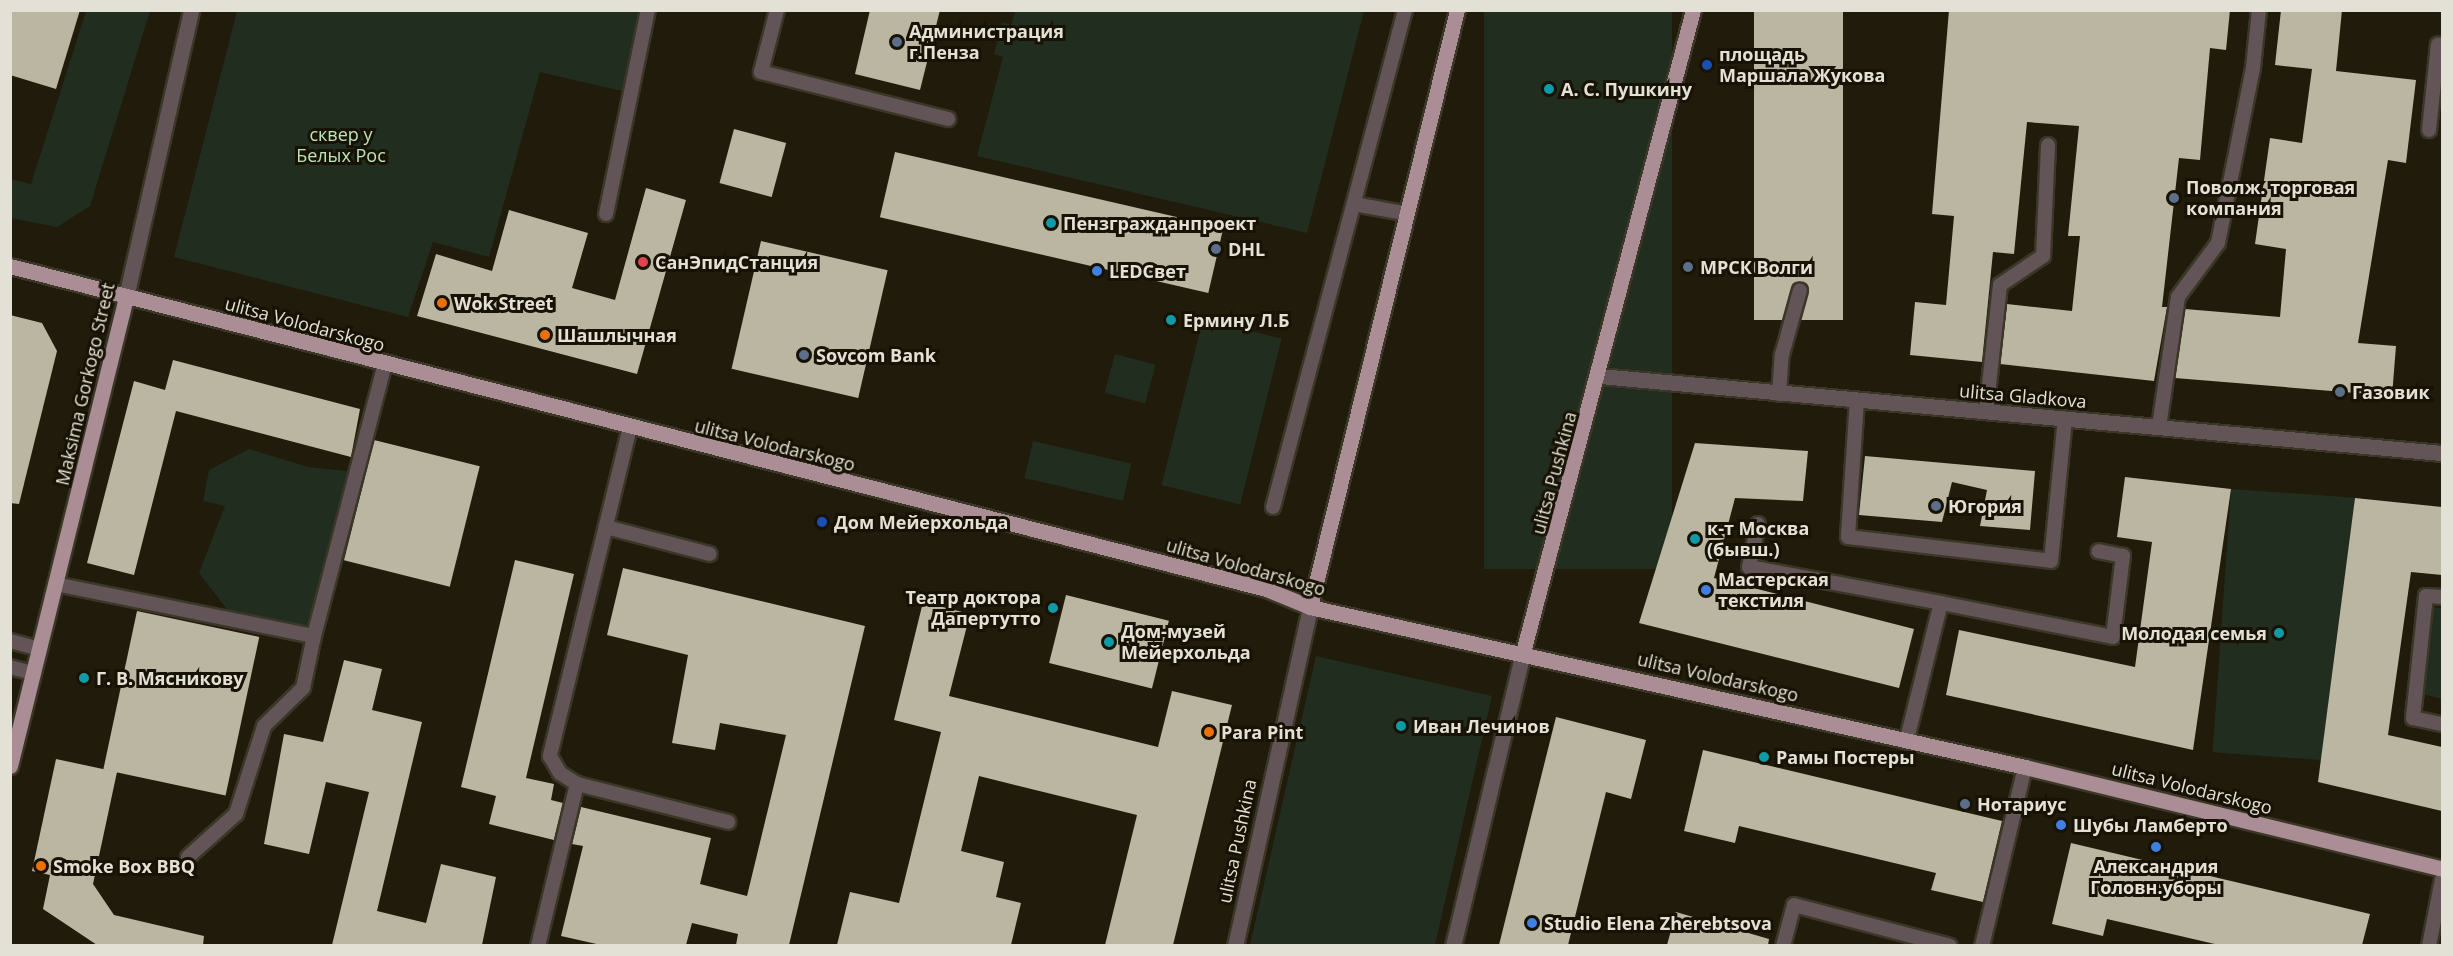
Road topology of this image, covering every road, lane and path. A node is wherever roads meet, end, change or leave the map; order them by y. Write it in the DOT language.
graph roads {
  1 [pos="191,10"];
  2 [pos="648,10"];
  3 [pos="777,10"];
  4 [pos="1405,10"];
  5 [pos="1457,10"];
  6 [pos="1693,10"];
  7 [pos="2259,10"];
  8 [pos="2438,44"];
  9 [pos="2438,88"];
  10 [pos="948,119"];
  11 [pos="2429,130"];
  12 [pos="2048,145"];
  13 [pos="1354,204"];
  14 [pos="1404,213"];
  15 [pos="606,214"];
  16 [pos="10,266"];
  17 [pos="1800,290"];
  18 [pos="126,297"];
  19 [pos="385,364"];
  20 [pos="1600,376"];
  21 [pos="1779,394"];
  22 [pos="1857,400"];
  23 [pos="1986,412"];
  24 [pos="2065,419"];
  25 [pos="630,427"];
  26 [pos="2159,427"];
  27 [pos="2442,453"];
  28 [pos="1273,507"];
  29 [pos="1758,524"];
  30 [pos="606,527"];
  31 [pos="2098,551"];
  32 [pos="710,554"];
  33 [pos="55,585"];
  34 [pos="2442,597"];
  35 [pos="1941,603"];
  36 [pos="1310,607"];
  37 [pos="314,636"];
  38 [pos="10,641"];
  39 [pos="40,649"];
  40 [pos="1523,652"];
  41 [pos="10,667"];
  42 [pos="33,673"];
  43 [pos="2442,724"];
  44 [pos="1907,740"];
  45 [pos="10,766"];
  46 [pos="2025,767"];
  47 [pos="577,784"];
  48 [pos="728,822"];
  49 [pos="188,857"];
  50 [pos="2442,869"];
  51 [pos="2442,879"];
  52 [pos="538,945"];
  53 [pos="1234,945"];
  54 [pos="1453,945"];
  55 [pos="1783,945"];
  56 [pos="1950,945"];
  57 [pos="1982,945"];
  58 [pos="2429,945"];
  1 -- 18 [label="street, Maksima Gorkogo Street"];
  2 -- 15 [label="lane"];
  3 -- 10 [label="lane"];
  4 -- 13 [label="lane"];
  5 -- 14 [label="main road, ulitsa Pushkina"];
  6 -- 20 [label="main road, ulitsa Pushkina"];
  7 -- 26 [label="lane"];
  8 -- 9 [label="lane"];
  9 -- 11 [label="lane"];
  12 -- 23 [label="lane"];
  13 -- 14 [label="lane"];
  13 -- 28 [label="lane"];
  14 -- 36 [label="main road, ulitsa Pushkina"];
  16 -- 18 [label="main road, ulitsa Volodarskogo"];
  17 -- 21 [label="lane"];
  18 -- 19 [label="main road, ulitsa Volodarskogo"];
  18 -- 33 [label="main road, Maksima Gorkogo Street"];
  19 -- 25 [label="main road, ulitsa Volodarskogo"];
  19 -- 37 [label="lane"];
  20 -- 21 [label="street, ulitsa Gladkova"];
  20 -- 40 [label="main road, ulitsa Pushkina"];
  21 -- 22 [label="street, ulitsa Gladkova"];
  22 -- 23 [label="street, ulitsa Gladkova"];
  22 -- 24 [label="lane"];
  23 -- 24 [label="street, ulitsa Gladkova"];
  24 -- 26 [label="street, ulitsa Gladkova"];
  25 -- 30 [label="lane"];
  25 -- 36 [label="main road, ulitsa Volodarskogo"];
  26 -- 27 [label="street, ulitsa Gladkova"];
  29 -- 35 [label="lane"];
  30 -- 32 [label="lane"];
  30 -- 47 [label="lane"];
  31 -- 35 [label="lane"];
  33 -- 37 [label="lane"];
  33 -- 39 [label="main road, Maksima Gorkogo Street"];
  34 -- 43 [label="lane"];
  35 -- 44 [label="lane"];
  36 -- 40 [label="main road, ulitsa Volodarskogo"];
  36 -- 53 [label="street, ulitsa Pushkina"];
  37 -- 49 [label="lane"];
  38 -- 39 [label="lane"];
  39 -- 42 [label="main road, Maksima Gorkogo Street"];
  40 -- 44 [label="main road, ulitsa Volodarskogo"];
  40 -- 54 [label="street, ulitsa Pushkina"];
  41 -- 42 [label="lane"];
  42 -- 45 [label="main road, Maksima Gorkogo Street"];
  44 -- 46 [label="main road, ulitsa Volodarskogo"];
  46 -- 50 [label="main road, ulitsa Volodarskogo"];
  46 -- 57 [label="lane"];
  47 -- 48 [label="lane"];
  47 -- 52 [label="lane"];
  51 -- 58 [label="lane"];
  55 -- 56 [label="lane"];
}
